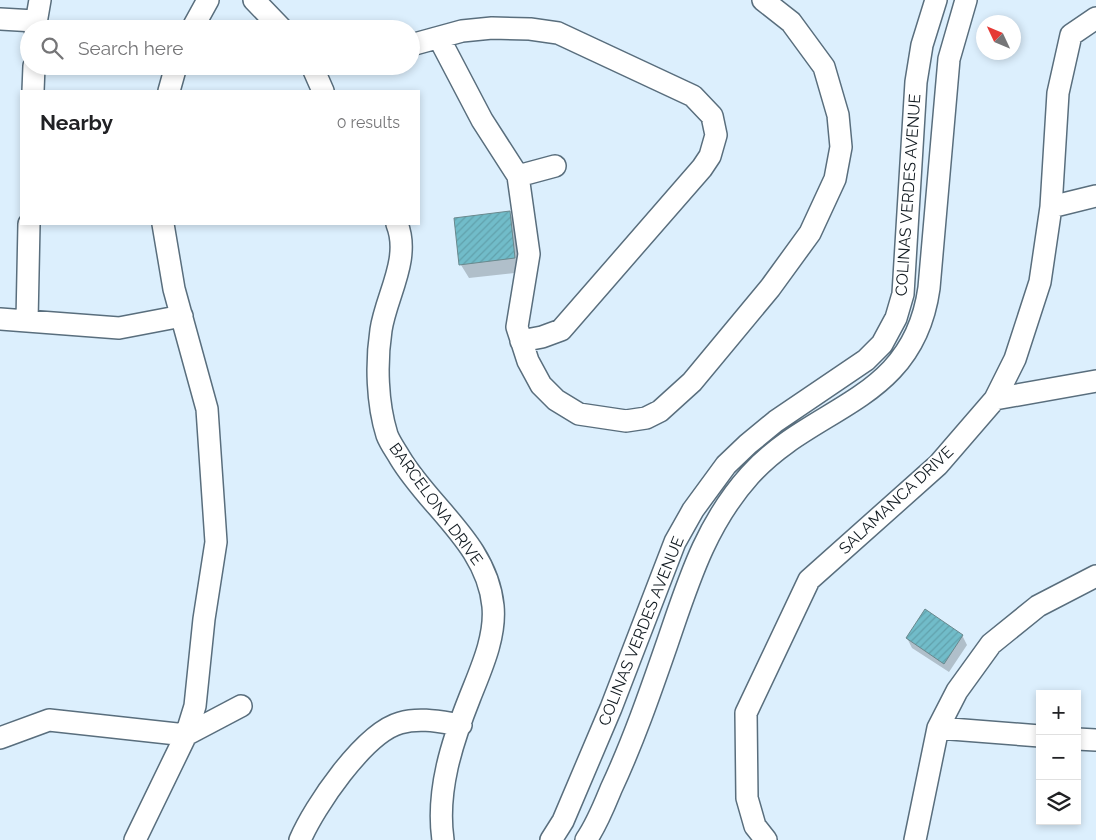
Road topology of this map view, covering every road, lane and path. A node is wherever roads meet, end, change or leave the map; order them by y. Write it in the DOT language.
graph roads {
  1 [pos="40,0"];
  2 [pos="208,0"];
  3 [pos="254,0"];
  4 [pos="763,0"];
  5 [pos="936,0"];
  6 [pos="966,0"];
  7 [pos="1096,18"];
  8 [pos="0,19"];
  9 [pos="36,20"];
  10 [pos="197,20"];
  11 [pos="273,20"];
  12 [pos="20,22"];
  13 [pos="438,38"];
  14 [pos="420,42"];
  15 [pos="34,75"];
  16 [pos="173,75"];
  17 [pos="316,75"];
  18 [pos="33,90"];
  19 [pos="168,90"];
  20 [pos="323,90"];
  21 [pos="554,166"];
  22 [pos="518,176"];
  23 [pos="1096,196"];
  24 [pos="1051,207"];
  25 [pos="29,225"];
  26 [pos="163,225"];
  27 [pos="397,225"];
  28 [pos="182,316"];
  29 [pos="0,319"];
  30 [pos="26,321"];
  31 [pos="521,341"];
  32 [pos="1096,381"];
  33 [pos="995,399"];
  34 [pos="1096,576"];
  35 [pos="241,706"];
  36 [pos="461,725"];
  37 [pos="938,728"];
  38 [pos="186,735"];
  39 [pos="1036,736"];
  40 [pos="0,738"];
  41 [pos="1081,739"];
  42 [pos="1096,740"];
  43 [pos="135,840"];
  44 [pos="300,840"];
  45 [pos="443,840"];
  46 [pos="551,840"];
  47 [pos="586,840"];
  48 [pos="766,840"];
  49 [pos="915,840"];
  1 -- 9 [label="street"];
  2 -- 10 [label="street"];
  3 -- 11 [label="street"];
  4 -- 31 [label="street"];
  5 -- 46 [label="street, COLINAS VERDES AVENUE"];
  6 -- 47 [label="street, COLINAS VERDES AVENUE"];
  7 -- 24 [label="street, SALAMANCA DRIVE"];
  8 -- 12 [label="street"];
  13 -- 14 [label="street"];
  13 -- 22 [label="street"];
  13 -- 31 [label="street"];
  15 -- 18 [label="street"];
  16 -- 19 [label="street"];
  17 -- 20 [label="street"];
  21 -- 22 [label="street"];
  22 -- 31 [label="street"];
  23 -- 24 [label="street"];
  24 -- 33 [label="street, SALAMANCA DRIVE"];
  25 -- 30 [label="street"];
  26 -- 28 [label="street"];
  27 -- 36 [label="street, BARCELONA DRIVE"];
  28 -- 30 [label="street"];
  28 -- 38 [label="street"];
  29 -- 30 [label="street"];
  32 -- 33 [label="street"];
  33 -- 48 [label="street, SALAMANCA DRIVE"];
  34 -- 37 [label="street"];
  35 -- 38 [label="street"];
  36 -- 44 [label="street"];
  36 -- 45 [label="street, BARCELONA DRIVE"];
  37 -- 39 [label="street"];
  37 -- 49 [label="street"];
  38 -- 40 [label="street"];
  38 -- 43 [label="street"];
  41 -- 42 [label="street"];
}
